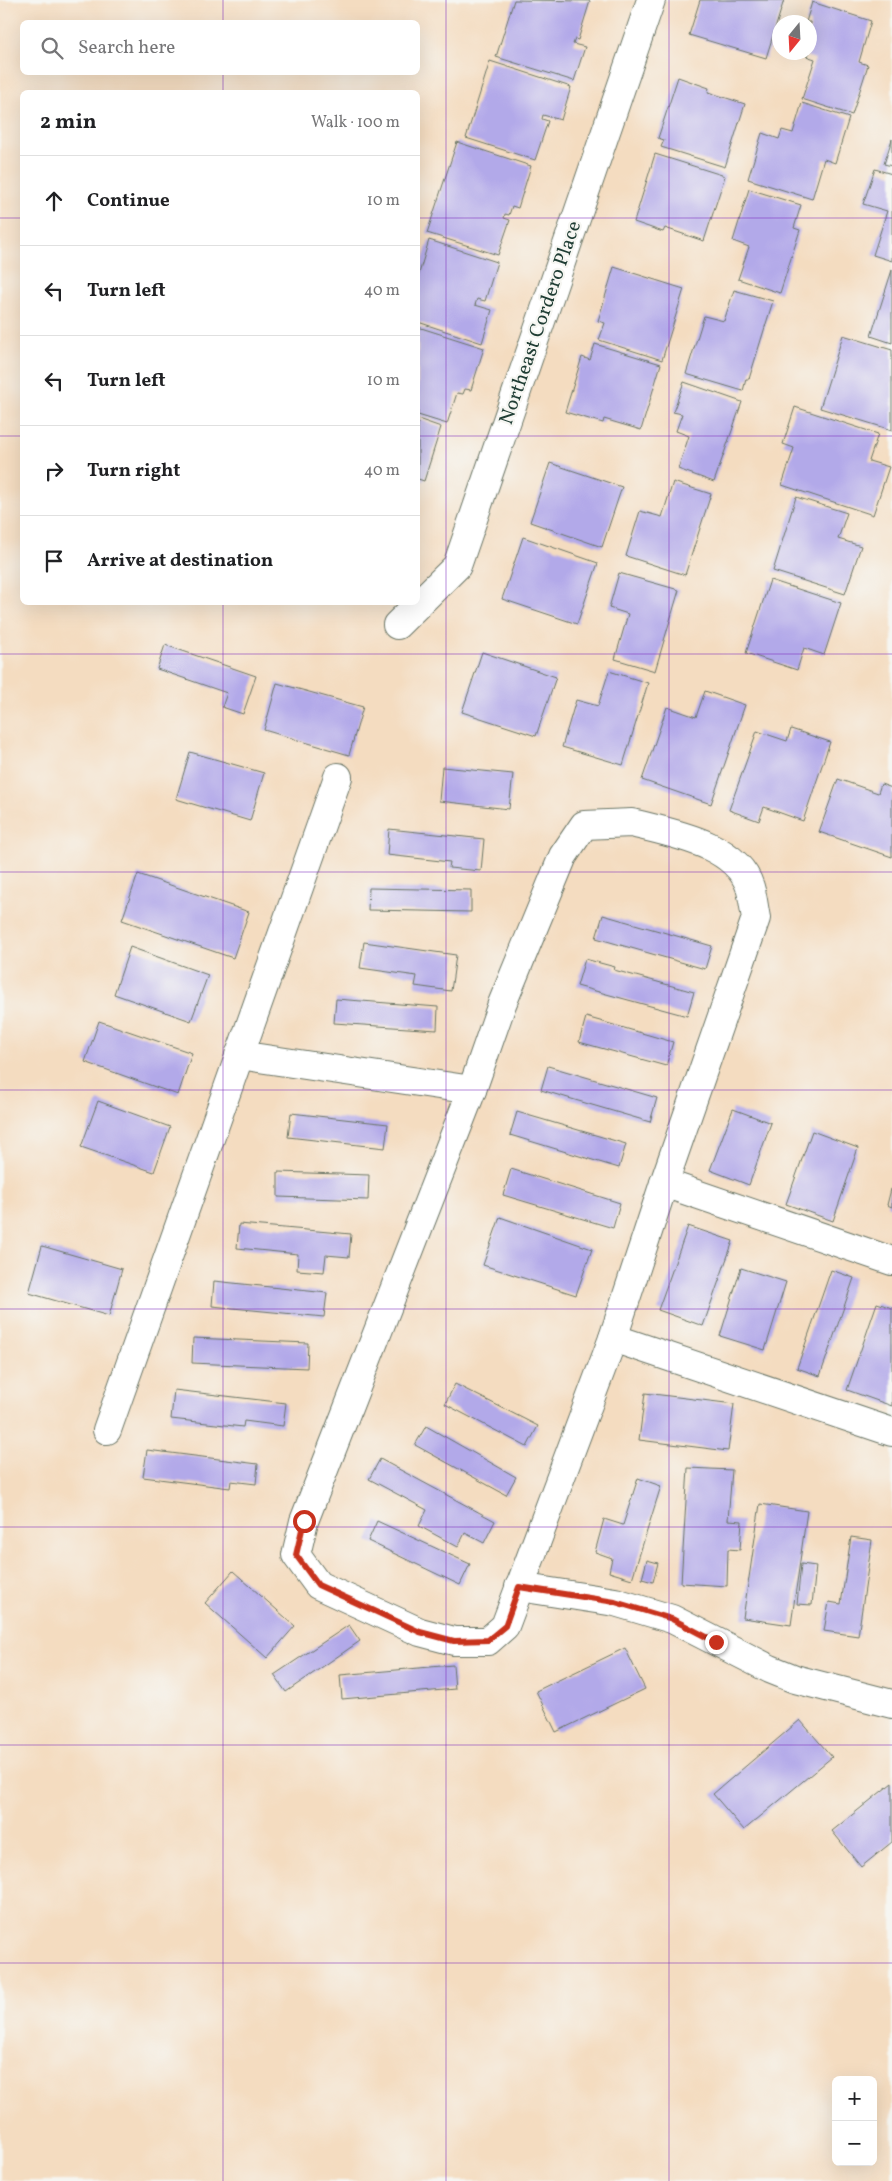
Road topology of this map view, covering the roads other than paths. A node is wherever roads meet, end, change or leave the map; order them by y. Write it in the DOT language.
graph roads {
  1 [pos="651,0"];
  2 [pos="420,602"];
  3 [pos="417,605"];
  4 [pos="397,625"];
  5 [pos="338,777"];
  6 [pos="239,1055"];
  7 [pos="472,1090"];
  8 [pos="664,1183"];
  9 [pos="892,1261"];
  10 [pos="613,1338"];
  11 [pos="107,1430"];
  12 [pos="892,1432"];
  13 [pos="519,1587"];
  14 [pos="892,1704"];
  1 -- 2 [label="street, Northeast Cordero Place"];
  3 -- 4 [label="street, Northeast Cordero Place"];
  5 -- 6 [label="street"];
  6 -- 7 [label="street"];
  6 -- 11 [label="street"];
  7 -- 8 [label="street"];
  7 -- 13 [label="street"];
  8 -- 9 [label="street"];
  8 -- 10 [label="street"];
  10 -- 12 [label="street"];
  10 -- 13 [label="street"];
  13 -- 14 [label="street"];
}
